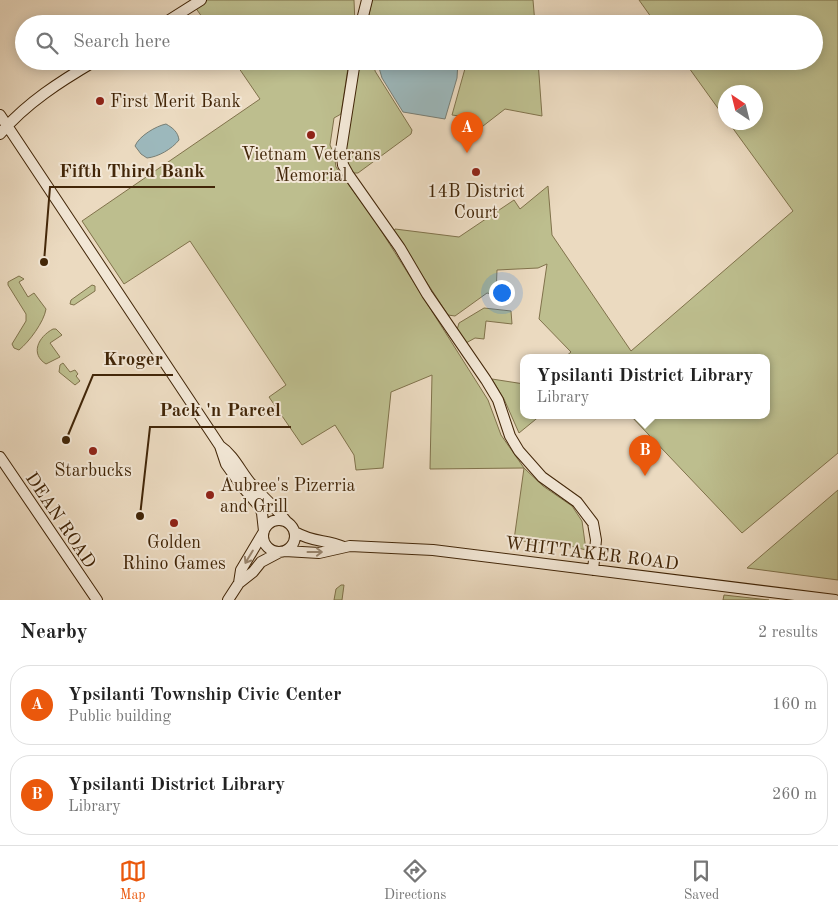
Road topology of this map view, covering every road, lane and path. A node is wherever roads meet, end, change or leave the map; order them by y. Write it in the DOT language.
graph roads {
  1 [pos="202,0"];
  2 [pos="359,0"];
  3 [pos="367,0"];
  4 [pos="363,13"];
  5 [pos="178,15"];
  6 [pos="80,70"];
  7 [pos="354,70"];
  8 [pos="0,115"];
  9 [pos="7,126"];
  10 [pos="0,134"];
  11 [pos="220,446"];
  12 [pos="0,457"];
  13 [pos="286,521"];
  14 [pos="264,532"];
  15 [pos="295,532"];
  16 [pos="344,547"];
  17 [pos="282,552"];
  18 [pos="593,570"];
  19 [pos="239,583"];
  20 [pos="97,600"];
  21 [pos="228,600"];
  22 [pos="835,600"];
  1 -- 5 [label="main road"];
  2 -- 4 [label="main road"];
  3 -- 4 [label="main road"];
  6 -- 9 [label="main road"];
  7 -- 18 [label="main road"];
  8 -- 9 [label="main road"];
  9 -- 10 [label="main road"];
  9 -- 11 [label="main road"];
  11 -- 13 [label="main road"];
  11 -- 14 [label="main road"];
  12 -- 20 [label="main road, DEAN ROAD"];
  13 -- 14 [label="main road"];
  13 -- 15 [label="main road"];
  14 -- 17 [label="main road"];
  14 -- 19 [label="main road, one-way"];
  15 -- 16 [label="main road, WHITTAKER ROAD"];
  15 -- 17 [label="main road"];
  17 -- 16 [label="main road, WHITTAKER ROAD, one-way"];
  16 -- 18 [label="main road, WHITTAKER ROAD"];
  17 -- 19 [label="main road"];
  18 -- 22 [label="main road, WHITTAKER ROAD"];
  19 -- 21 [label="main road"];
}
